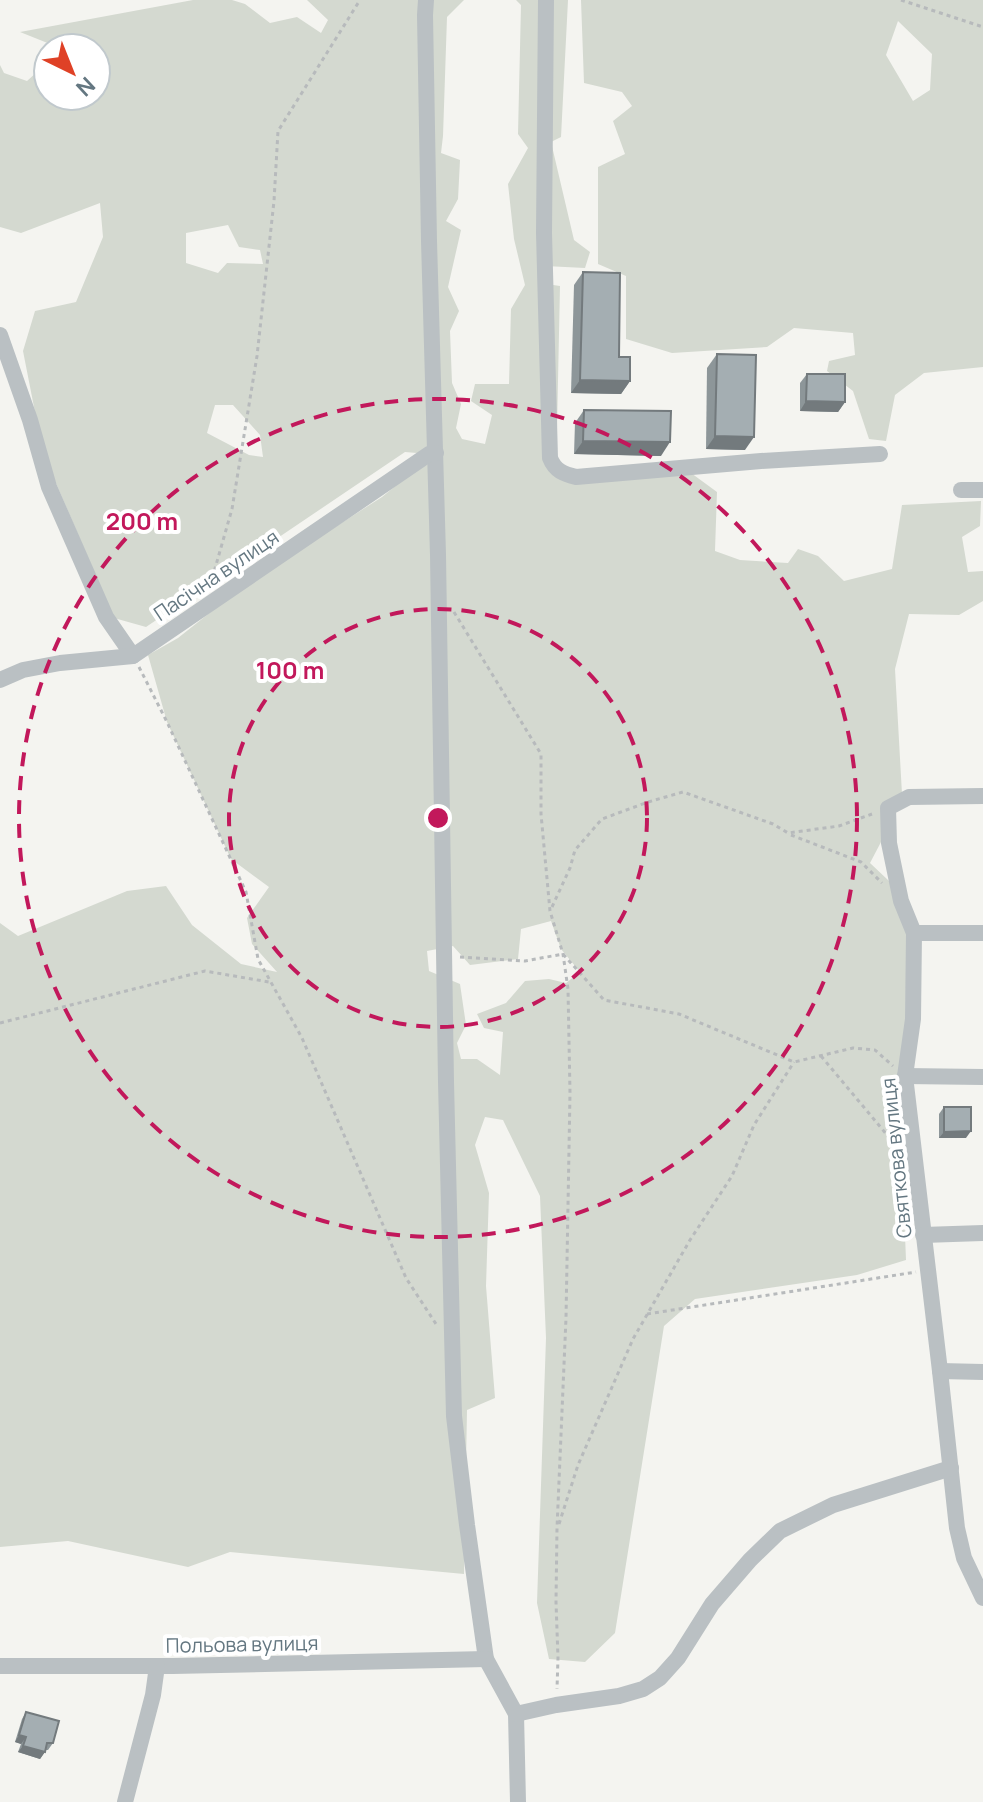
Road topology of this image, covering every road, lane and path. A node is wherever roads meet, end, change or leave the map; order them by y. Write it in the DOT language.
graph roads {
  1 [pos="360,0"];
  2 [pos="426,0"];
  3 [pos="546,0"];
  4 [pos="901,0"];
  5 [pos="983,27"];
  6 [pos="0,335"];
  7 [pos="436,453"];
  8 [pos="880,454"];
  9 [pos="961,490"];
  10 [pos="983,490"];
  11 [pos="203,609"];
  12 [pos="455,614"];
  13 [pos="133,656"];
  14 [pos="0,680"];
  15 [pos="983,796"];
  16 [pos="888,808"];
  17 [pos="788,833"];
  18 [pos="901,901"];
  19 [pos="550,911"];
  20 [pos="914,933"];
  21 [pos="983,933"];
  22 [pos="563,954"];
  23 [pos="444,956"];
  24 [pos="270,982"];
  25 [pos="0,1023"];
  26 [pos="820,1056"];
  27 [pos="794,1062"];
  28 [pos="905,1076"];
  29 [pos="983,1077"];
  30 [pos="897,1147"];
  31 [pos="983,1233"];
  32 [pos="923,1235"];
  33 [pos="927,1270"];
  34 [pos="647,1314"];
  35 [pos="437,1327"];
  36 [pos="940,1371"];
  37 [pos="983,1372"];
  38 [pos="951,1468"];
  39 [pos="557,1528"];
  40 [pos="983,1598"];
  41 [pos="486,1659"];
  42 [pos="0,1666"];
  43 [pos="157,1666"];
  44 [pos="556,1705"];
  45 [pos="516,1714"];
  46 [pos="125,1802"];
  47 [pos="518,1802"];
  1 -- 11 [label="path"];
  2 -- 7 [label="street"];
  3 -- 8 [label="street"];
  4 -- 5 [label="path"];
  6 -- 13 [label="street"];
  7 -- 11 [label="street, Пасічна вулиця"];
  7 -- 23 [label="street"];
  9 -- 10 [label="street"];
  11 -- 13 [label="street, Пасічна вулиця"];
  12 -- 19 [label="path"];
  13 -- 14 [label="street, Пасічна вулиця"];
  13 -- 24 [label="path"];
  15 -- 16 [label="street"];
  16 -- 17 [label="path"];
  16 -- 18 [label="street, Святкова вулиця"];
  17 -- 18 [label="path"];
  17 -- 19 [label="path"];
  18 -- 20 [label="street, Святкова вулиця"];
  19 -- 22 [label="path"];
  20 -- 21 [label="street"];
  20 -- 28 [label="street, Святкова вулиця"];
  22 -- 23 [label="path"];
  22 -- 27 [label="path"];
  22 -- 39 [label="path"];
  23 -- 41 [label="street"];
  24 -- 25 [label="path"];
  24 -- 35 [label="path"];
  26 -- 27 [label="path"];
  26 -- 28 [label="path"];
  26 -- 30 [label="path"];
  27 -- 34 [label="path"];
  28 -- 29 [label="street"];
  28 -- 32 [label="street, Святкова вулиця"];
  31 -- 32 [label="street"];
  32 -- 33 [label="street, Святкова вулиця"];
  33 -- 34 [label="path"];
  33 -- 36 [label="street, Святкова вулиця"];
  34 -- 39 [label="path"];
  36 -- 37 [label="street"];
  36 -- 38 [label="street, Святкова вулиця"];
  38 -- 40 [label="street, Святкова вулиця"];
  38 -- 44 [label="street"];
  39 -- 44 [label="path"];
  41 -- 43 [label="street, Польова вулиця"];
  41 -- 45 [label="street"];
  42 -- 43 [label="street, Польова вулиця"];
  43 -- 46 [label="street"];
  44 -- 45 [label="street"];
  45 -- 47 [label="street"];
}
